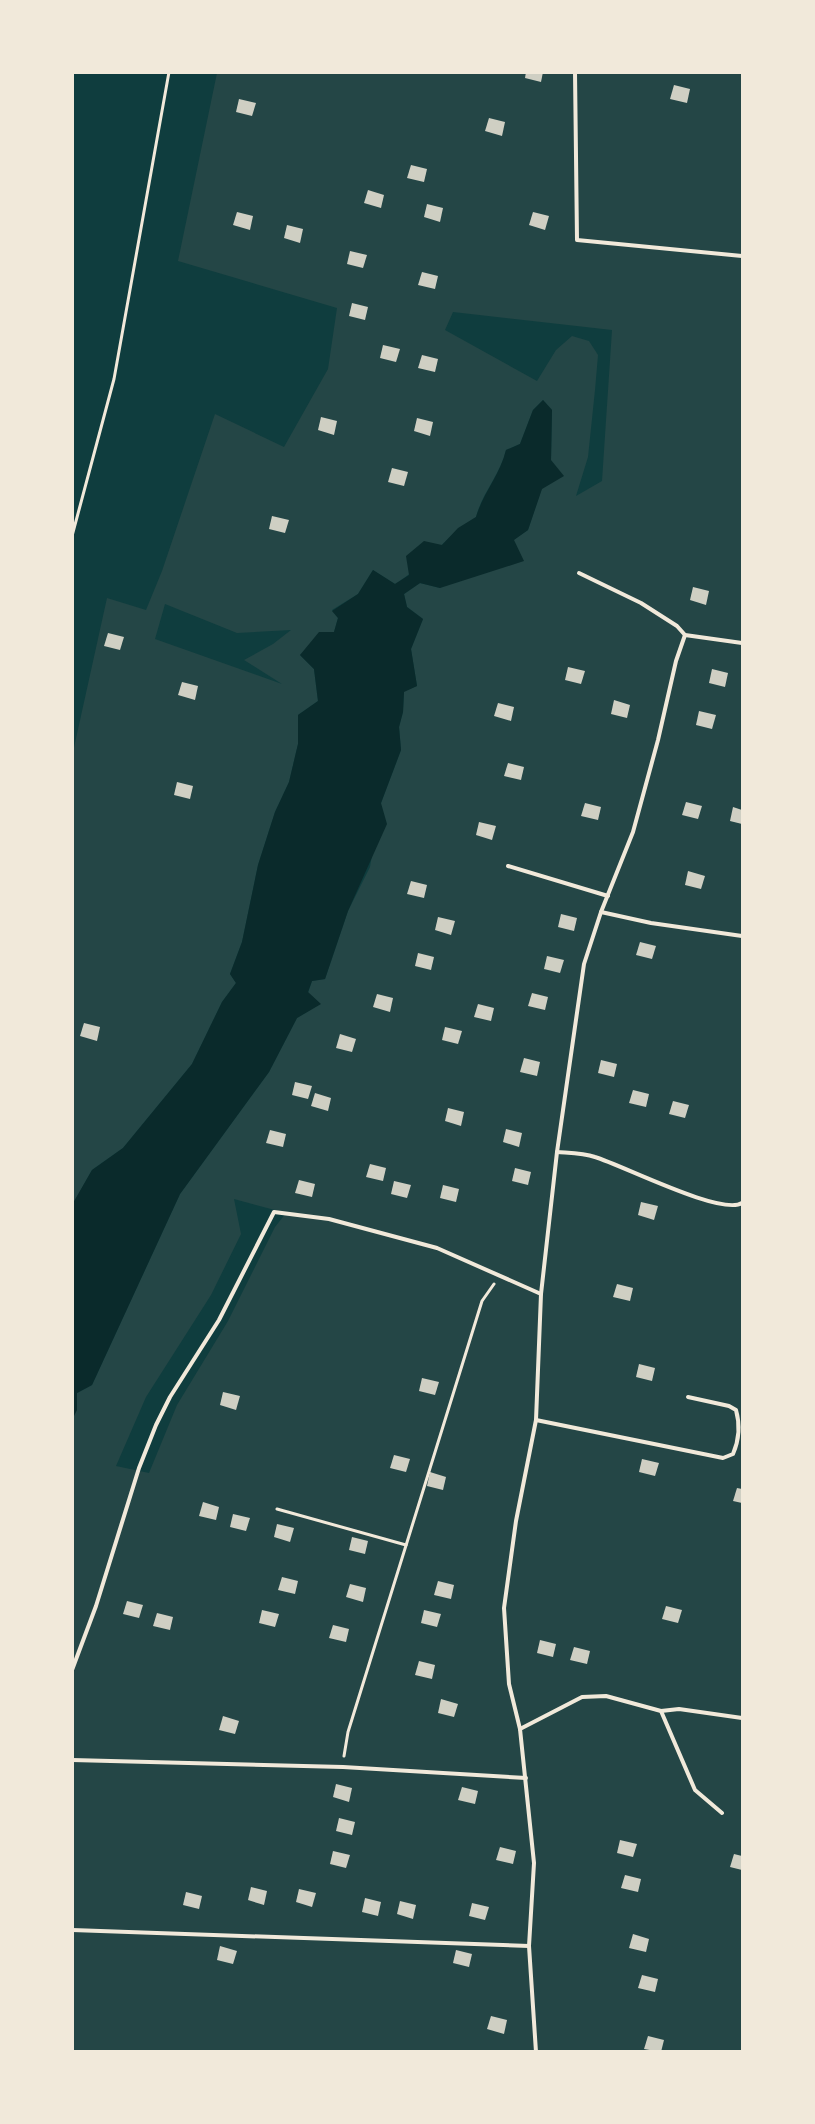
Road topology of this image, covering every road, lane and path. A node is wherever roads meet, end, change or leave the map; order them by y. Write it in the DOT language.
graph roads {
  1 [pos="169,72"];
  2 [pos="575,72"];
  3 [pos="742,256"];
  4 [pos="72,536"];
  5 [pos="579,573"];
  6 [pos="685,635"];
  7 [pos="742,643"];
  8 [pos="508,866"];
  9 [pos="608,896"];
  10 [pos="601,912"];
  11 [pos="742,936"];
  12 [pos="557,1152"];
  13 [pos="742,1203"];
  14 [pos="500,1275"];
  15 [pos="541,1294"];
  16 [pos="688,1397"];
  17 [pos="536,1420"];
  18 [pos="277,1509"];
  19 [pos="406,1545"];
  20 [pos="72,1670"];
  21 [pos="660,1711"];
  22 [pos="742,1718"];
  23 [pos="520,1729"];
  24 [pos="72,1760"];
  25 [pos="343,1767"];
  26 [pos="526,1778"];
  27 [pos="722,1814"];
  28 [pos="72,1930"];
  29 [pos="529,1946"];
  30 [pos="536,2052"];
  1 -- 4 [label="path"];
  2 -- 3 [label="lane"];
  5 -- 6 [label="lane"];
  6 -- 7 [label="lane"];
  6 -- 9 [label="lane"];
  8 -- 9 [label="lane"];
  9 -- 10 [label="lane"];
  10 -- 11 [label="lane"];
  10 -- 12 [label="lane"];
  12 -- 13 [label="lane"];
  12 -- 15 [label="lane"];
  14 -- 15 [label="lane"];
  14 -- 19 [label="path"];
  14 -- 20 [label="lane"];
  15 -- 17 [label="lane"];
  16 -- 17 [label="lane"];
  17 -- 23 [label="lane"];
  18 -- 19 [label="path"];
  19 -- 25 [label="path"];
  21 -- 22 [label="lane"];
  21 -- 23 [label="lane"];
  21 -- 27 [label="lane"];
  23 -- 26 [label="lane"];
  24 -- 25 [label="lane"];
  25 -- 26 [label="lane"];
  26 -- 29 [label="lane"];
  28 -- 29 [label="lane"];
  29 -- 30 [label="lane"];
}
